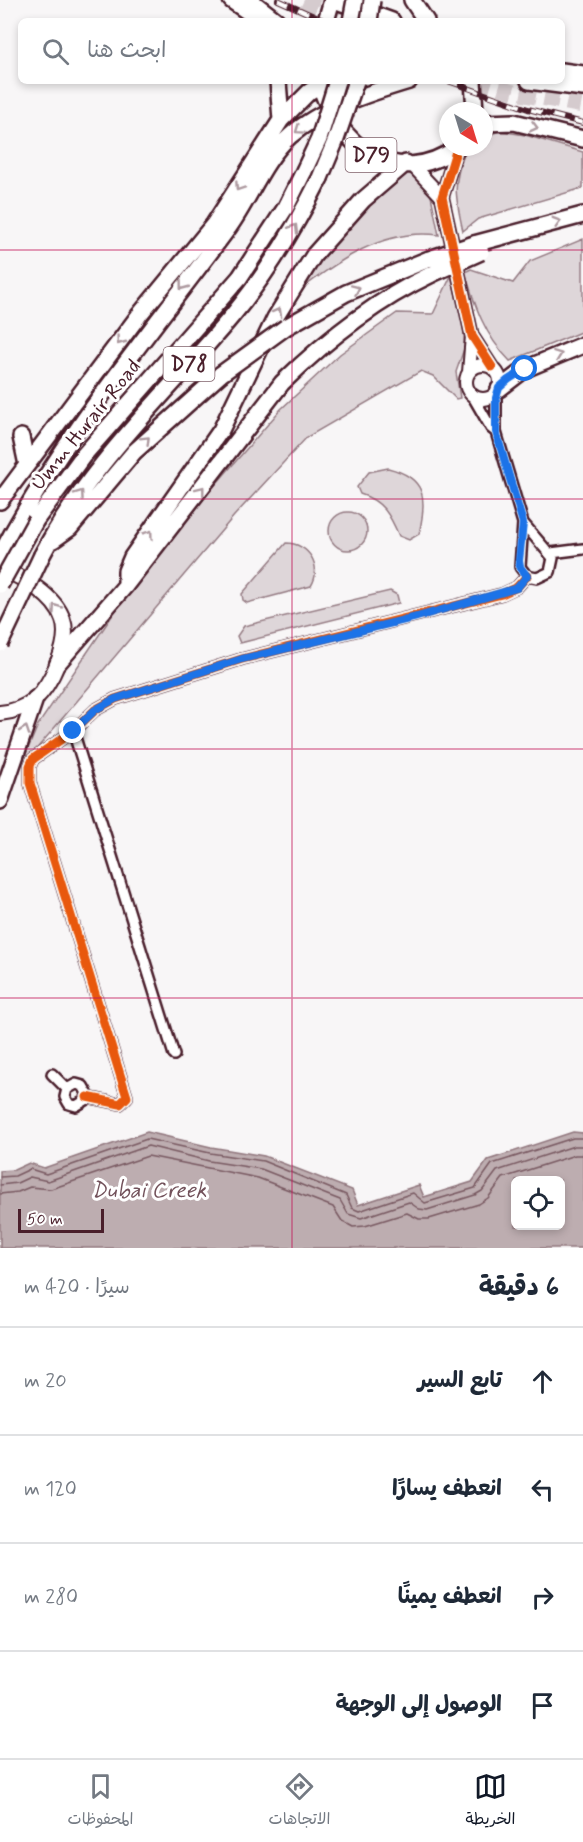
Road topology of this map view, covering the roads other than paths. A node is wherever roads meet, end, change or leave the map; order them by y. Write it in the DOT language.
graph roads {
  1 [pos="231,0"];
  2 [pos="250,0"];
  3 [pos="333,0"];
  4 [pos="355,0"];
  5 [pos="372,0"];
  6 [pos="412,0"];
  7 [pos="257,18"];
  8 [pos="273,18"];
  9 [pos="327,18"];
  10 [pos="352,18"];
  11 [pos="369,18"];
  12 [pos="384,18"];
  13 [pos="424,18"];
  14 [pos="565,71"];
  15 [pos="583,74"];
  16 [pos="278,84"];
  17 [pos="319,84"];
  18 [pos="322,84"];
  19 [pos="336,84"];
  20 [pos="355,84"];
  21 [pos="398,84"];
  22 [pos="473,84"];
  23 [pos="552,84"];
  24 [pos="583,88"];
  25 [pos="474,102"];
  26 [pos="329,112"];
  27 [pos="281,120"];
  28 [pos="493,123"];
  29 [pos="583,139"];
  30 [pos="440,156"];
  31 [pos="454,156"];
  32 [pos="409,164"];
  33 [pos="442,197"];
  34 [pos="583,214"];
  35 [pos="430,267"];
  36 [pos="472,336"];
  37 [pos="583,345"];
  38 [pos="492,367"];
  39 [pos="469,372"];
  40 [pos="498,391"];
  41 [pos="472,395"];
  42 [pos="496,432"];
  43 [pos="21,437"];
  44 [pos="27,465"];
  45 [pos="0,501"];
  46 [pos="523,523"];
  47 [pos="45,549"];
  48 [pos="583,549"];
  49 [pos="551,554"];
  50 [pos="0,556"];
  51 [pos="0,568"];
  52 [pos="527,576"];
  53 [pos="0,585"];
  54 [pos="126,585"];
  55 [pos="0,644"];
  56 [pos="58,663"];
  57 [pos="35,699"];
  58 [pos="0,713"];
  59 [pos="73,731"];
  60 [pos="0,801"];
  61 [pos="174,1054"];
  62 [pos="52,1074"];
  63 [pos="67,1089"];
  64 [pos="87,1097"];
  1 -- 7 [label="main road"];
  2 -- 8 [label="main road"];
  3 -- 9 [label="main road"];
  3 -- 12 [label="main road"];
  4 -- 10 [label="main road, bridge"];
  5 -- 11 [label="main road, bridge"];
  6 -- 13 [label="main road"];
  14 -- 15 [label="main road"];
  16 -- 27 [label="main road"];
  17 -- 27 [label="main road"];
  18 -- 26 [label="main road, D79"];
  19 -- 53 [label="main road, Umm Hurair Road / D78, bridge"];
  47 -- 20 [label="main road, Umm Hurair Road / D78, one-way, bridge"];
  21 -- 26 [label="main road"];
  22 -- 25 [label="main road"];
  23 -- 24 [label="main road"];
  26 -- 32 [label="main road, D79"];
  26 -- 50 [label="main road, one-way"];
  27 -- 44 [label="main road, one-way"];
  28 -- 29 [label="main road, one-way"];
  30 -- 32 [label="main road, D79"];
  31 -- 33 [label="street"];
  32 -- 33 [label="street"];
  54 -- 32 [label="main road, one-way"];
  33 -- 36 [label="street"];
  35 -- 34 [label="main road, one-way, bridge"];
  47 -- 35 [label="main road, one-way, bridge"];
  54 -- 35 [label="main road, one-way"];
  36 -- 38 [label="street"];
  36 -- 39 [label="street"];
  40 -- 37 [label="main road, one-way"];
  38 -- 39 [label="street"];
  38 -- 40 [label="street"];
  39 -- 41 [label="street"];
  40 -- 41 [label="street"];
  40 -- 42 [label="street"];
  41 -- 42 [label="street"];
  42 -- 46 [label="street"];
  43 -- 44 [label="main road"];
  44 -- 45 [label="main road"];
  46 -- 49 [label="street"];
  46 -- 52 [label="street"];
  47 -- 55 [label="main road, Umm Hurair Road / D78, bridge"];
  48 -- 49 [label="street"];
  49 -- 52 [label="street"];
  56 -- 51 [label="main road, one-way"];
  52 -- 59 [label="street"];
  54 -- 56 [label="main road"];
  56 -- 57 [label="main road"];
  57 -- 58 [label="main road"];
  60 -- 57 [label="main road, one-way"];
  59 -- 61 [label="street"];
  59 -- 64 [label="street"];
  62 -- 63 [label="street"];
  63 -- 64 [label="street"];
  63 -- 64 [label="street"];
}
